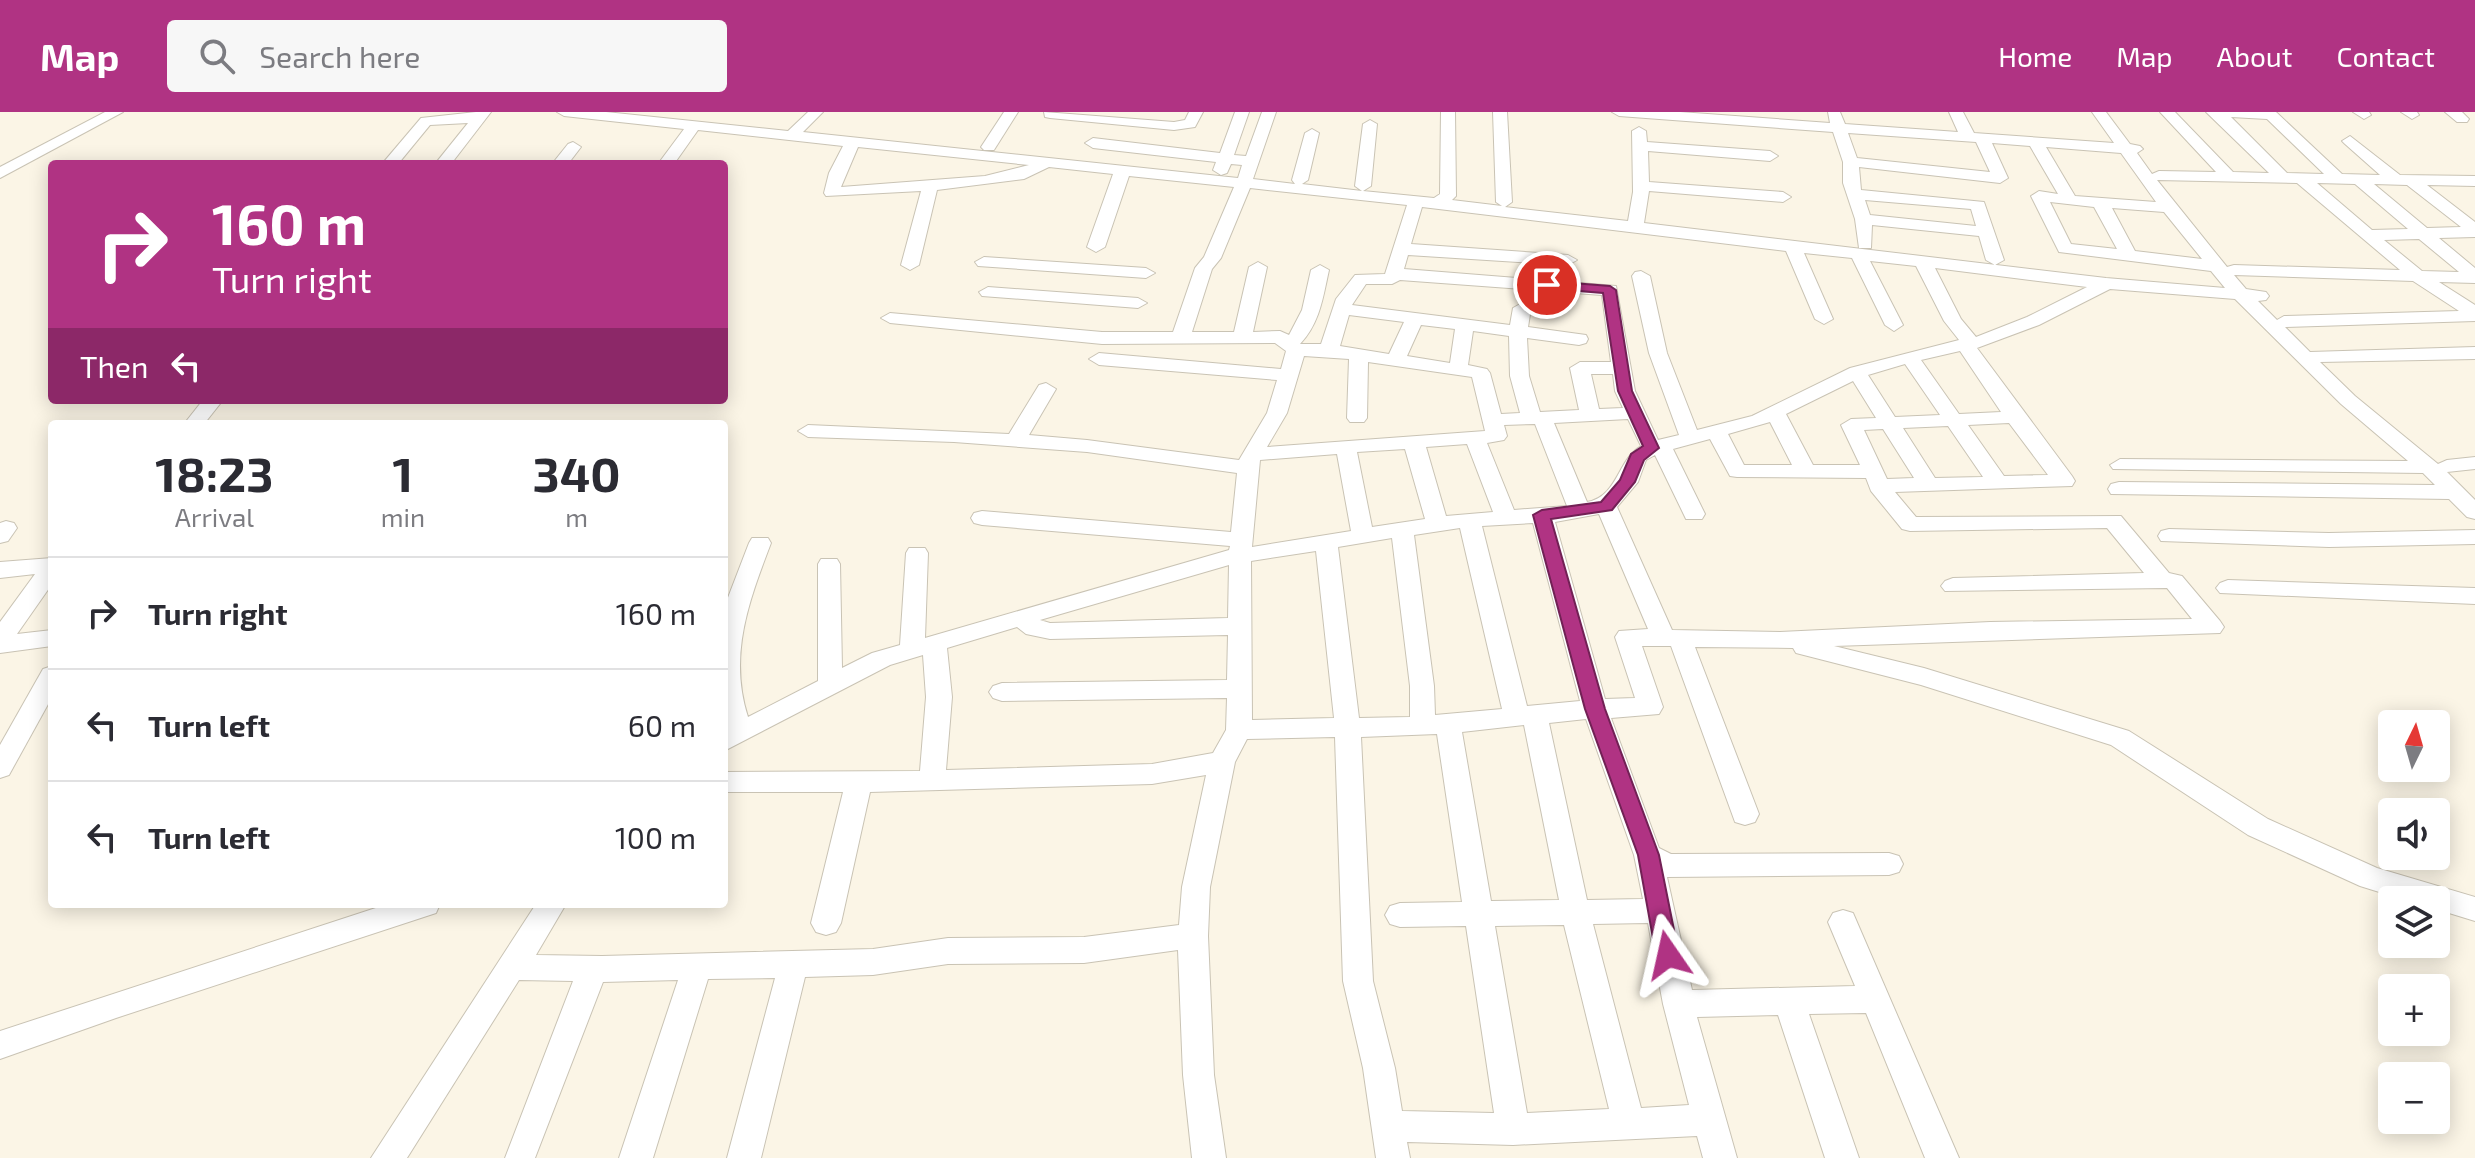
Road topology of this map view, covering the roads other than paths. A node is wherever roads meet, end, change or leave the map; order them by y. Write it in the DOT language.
graph roads {
  1 [pos="88,112"];
  2 [pos="116,112"];
  3 [pos="564,112"];
  4 [pos="680,112"];
  5 [pos="816,112"];
  6 [pos="1011,112"];
  7 [pos="1196,112"];
  8 [pos="1242,112"];
  9 [pos="1269,112"];
  10 [pos="1448,112"];
  11 [pos="1500,112"];
  12 [pos="1619,112"];
  13 [pos="1893,112"];
  14 [pos="1956,112"];
  15 [pos="2099,112"];
  16 [pos="2111,112"];
  17 [pos="2167,112"];
  18 [pos="2215,112"];
  19 [pos="1638,113"];
  20 [pos="1050,114"];
  21 [pos="2269,114"];
  22 [pos="481,115"];
  23 [pos="1836,120"];
  24 [pos="1370,124"];
  25 [pos="694,125"];
  26 [pos="796,131"];
  27 [pos="1312,133"];
  28 [pos="1901,133"];
  29 [pos="1975,138"];
  30 [pos="853,141"];
  31 [pos="2350,141"];
  32 [pos="2035,142"];
  33 [pos="1093,143"];
  34 [pos="1639,146"];
  35 [pos="1873,146"];
  36 [pos="573,147"];
  37 [pos="989,147"];
  38 [pos="2133,149"];
  39 [pos="1990,155"];
  40 [pos="1770,156"];
  41 [pos="0,158"];
  42 [pos="393,160"];
  43 [pos="446,160"];
  44 [pos="563,160"];
  45 [pos="669,160"];
  46 [pos="1050,161"];
  47 [pos="1851,162"];
  48 [pos="1123,169"];
  49 [pos="1221,170"];
  50 [pos="0,173"];
  51 [pos="1246,173"];
  52 [pos="2159,176"];
  53 [pos="2229,177"];
  54 [pos="2293,178"];
  55 [pos="1300,180"];
  56 [pos="2339,180"];
  57 [pos="2361,181"];
  58 [pos="2405,181"];
  59 [pos="2471,184"];
  60 [pos="930,185"];
  61 [pos="1363,186"];
  62 [pos="1641,186"];
  63 [pos="1857,194"];
  64 [pos="1783,197"];
  65 [pos="2070,200"];
  66 [pos="1433,201"];
  67 [pos="1504,202"];
  68 [pos="2100,202"];
  69 [pos="2169,208"];
  70 [pos="1863,219"];
  71 [pos="1637,222"];
  72 [pos="2475,231"];
  73 [pos="1986,232"];
  74 [pos="2424,234"];
  75 [pos="2368,235"];
  76 [pos="1793,246"];
  77 [pos="1096,247"];
  78 [pos="1402,249"];
  79 [pos="1863,249"];
  80 [pos="2129,256"];
  81 [pos="1568,260"];
  82 [pos="1995,260"];
  83 [pos="1922,261"];
  84 [pos="984,262"];
  85 [pos="910,265"];
  86 [pos="1258,267"];
  87 [pos="1062,268"];
  88 [pos="2226,268"];
  89 [pos="1320,270"];
  90 [pos="1146,273"];
  91 [pos="1394,274"];
  92 [pos="1641,276"];
  93 [pos="2417,276"];
  94 [pos="2475,277"];
  95 [pos="2112,280"];
  96 [pos="988,292"];
  97 [pos="2239,293"];
  98 [pos="1048,296"];
  99 [pos="2260,296"];
  100 [pos="1138,303"];
  101 [pos="1522,308"];
  102 [pos="1342,309"];
  103 [pos="2475,315"];
  104 [pos="890,318"];
  105 [pos="1415,318"];
  106 [pos="1824,319"];
  107 [pos="2284,322"];
  108 [pos="1465,324"];
  109 [pos="1894,325"];
  110 [pos="1518,330"];
  111 [pos="1033,332"];
  112 [pos="1181,337"];
  113 [pos="1242,337"];
  114 [pos="1579,339"];
  115 [pos="1968,344"];
  116 [pos="1293,347"];
  117 [pos="1329,350"];
  118 [pos="2475,353"];
  119 [pos="1359,355"];
  120 [pos="2316,356"];
  121 [pos="1909,357"];
  122 [pos="1099,359"];
  123 [pos="1396,360"];
  124 [pos="1621,368"];
  125 [pos="1458,370"];
  126 [pos="1857,372"];
  127 [pos="1289,375"];
  128 [pos="1046,389"];
  129 [pos="210,404"];
  130 [pos="1775,412"];
  131 [pos="1635,413"];
  132 [pos="1590,415"];
  133 [pos="2015,417"];
  134 [pos="1357,418"];
  135 [pos="1537,418"];
  136 [pos="197,420"];
  137 [pos="1492,420"];
  138 [pos="1954,420"];
  139 [pos="1889,423"];
  140 [pos="808,431"];
  141 [pos="1716,432"];
  142 [pos="1690,438"];
  143 [pos="1475,439"];
  144 [pos="1015,441"];
  145 [pos="1414,443"];
  146 [pos="1346,447"];
  147 [pos="1656,447"];
  148 [pos="1251,461"];
  149 [pos="2475,463"];
  150 [pos="2120,465"];
  151 [pos="2438,466"];
  152 [pos="1806,471"];
  153 [pos="1876,479"];
  154 [pos="1998,483"];
  155 [pos="1929,485"];
  156 [pos="2119,489"];
  157 [pos="2465,493"];
  158 [pos="1606,506"];
  159 [pos="1579,510"];
  160 [pos="2475,512"];
  161 [pos="1694,514"];
  162 [pos="1542,515"];
  163 [pos="1506,517"];
  164 [pos="982,518"];
  165 [pos="1469,520"];
  166 [pos="1437,524"];
  167 [pos="1402,529"];
  168 [pos="1363,536"];
  169 [pos="2169,536"];
  170 [pos="2475,537"];
  171 [pos="1326,542"];
  172 [pos="760,543"];
  173 [pos="1240,548"];
  174 [pos="917,553"];
  175 [pos="829,564"];
  176 [pos="48,566"];
  177 [pos="0,570"];
  178 [pos="48,572"];
  179 [pos="2162,580"];
  180 [pos="1953,586"];
  181 [pos="2228,588"];
  182 [pos="2475,596"];
  183 [pos="1021,618"];
  184 [pos="1238,626"];
  185 [pos="48,638"];
  186 [pos="1672,638"];
  187 [pos="1780,640"];
  188 [pos="0,642"];
  189 [pos="923,646"];
  190 [pos="728,652"];
  191 [pos="48,682"];
  192 [pos="830,685"];
  193 [pos="1237,689"];
  194 [pos="1002,692"];
  195 [pos="728,699"];
  196 [pos="1595,709"];
  197 [pos="1526,716"];
  198 [pos="1436,725"];
  199 [pos="1348,729"];
  200 [pos="1239,730"];
  201 [pos="732,737"];
  202 [pos="1222,762"];
  203 [pos="0,768"];
  204 [pos="932,781"];
  205 [pos="728,782"];
  206 [pos="859,782"];
  207 [pos="1745,814"];
  208 [pos="1648,855"];
  209 [pos="1889,864"];
  210 [pos="414,908"];
  211 [pos="549,908"];
  212 [pos="2475,909"];
  213 [pos="1659,911"];
  214 [pos="1576,914"];
  215 [pos="1400,915"];
  216 [pos="1479,916"];
  217 [pos="1843,922"];
  218 [pos="826,923"];
  219 [pos="1193,936"];
  220 [pos="793,964"];
  221 [pos="510,967"];
  222 [pos="697,967"];
  223 [pos="593,969"];
  224 [pos="1874,999"];
  225 [pos="1789,1001"];
  226 [pos="1678,1004"];
  227 [pos="0,1045"];
  228 [pos="1711,1120"];
  229 [pos="1629,1124"];
  230 [pos="1513,1129"];
  231 [pos="1391,1142"];
  232 [pos="520,1155"];
  233 [pos="388,1158"];
  234 [pos="636,1158"];
  235 [pos="744,1158"];
  236 [pos="1209,1158"];
  237 [pos="1720,1158"];
  238 [pos="1842,1158"];
  239 [pos="1942,1158"];
  1 -- 41 [label="street"];
  2 -- 50 [label="street"];
  3 -- 25 [label="street"];
  4 -- 26 [label="street"];
  5 -- 26 [label="street"];
  6 -- 37 [label="street"];
  7 -- 20 [label="street"];
  8 -- 49 [label="street"];
  9 -- 51 [label="street"];
  10 -- 66 [label="street"];
  11 -- 67 [label="street"];
  12 -- 19 [label="street"];
  13 -- 28 [label="street"];
  14 -- 29 [label="street"];
  15 -- 38 [label="street"];
  16 -- 38 [label="street"];
  17 -- 53 [label="street"];
  18 -- 21 [label="street"];
  18 -- 54 [label="street"];
  19 -- 23 [label="street"];
  19 -- 34 [label="street"];
  21 -- 56 [label="street"];
  22 -- 42 [label="street"];
  22 -- 43 [label="street"];
  23 -- 28 [label="street"];
  23 -- 47 [label="street"];
  24 -- 61 [label="street"];
  25 -- 26 [label="street"];
  25 -- 45 [label="street"];
  26 -- 30 [label="street"];
  26 -- 37 [label="street"];
  27 -- 55 [label="street"];
  28 -- 29 [label="street"];
  29 -- 32 [label="street"];
  29 -- 39 [label="street"];
  30 -- 46 [label="street"];
  30 -- 60 [label="street"];
  31 -- 58 [label="street"];
  32 -- 38 [label="street"];
  32 -- 65 [label="street"];
  33 -- 49 [label="street"];
  34 -- 40 [label="street"];
  34 -- 62 [label="street"];
  35 -- 39 [label="street"];
  36 -- 44 [label="street"];
  37 -- 49 [label="street"];
  38 -- 52 [label="street"];
  38 -- 69 [label="street"];
  39 -- 47 [label="street"];
  46 -- 48 [label="street"];
  46 -- 60 [label="street"];
  47 -- 63 [label="street"];
  48 -- 49 [label="street"];
  48 -- 77 [label="street"];
  49 -- 51 [label="street"];
  49 -- 51 [label="street"];
  51 -- 55 [label="street"];
  51 -- 66 [label="street"];
  51 -- 112 [label="street"];
  52 -- 53 [label="street"];
  52 -- 88 [label="street"];
  53 -- 54 [label="street"];
  54 -- 56 [label="street"];
  54 -- 75 [label="street"];
  55 -- 61 [label="street"];
  56 -- 57 [label="street"];
  57 -- 58 [label="street"];
  57 -- 74 [label="street"];
  58 -- 59 [label="street"];
  58 -- 72 [label="street"];
  60 -- 85 [label="street"];
  61 -- 66 [label="street"];
  62 -- 64 [label="street"];
  62 -- 71 [label="street"];
  63 -- 70 [label="street"];
  63 -- 73 [label="street"];
  65 -- 68 [label="street"];
  65 -- 80 [label="street"];
  66 -- 67 [label="street"];
  66 -- 71 [label="street"];
  66 -- 78 [label="street"];
  67 -- 71 [label="street"];
  68 -- 69 [label="street"];
  68 -- 80 [label="street"];
  69 -- 88 [label="street"];
  70 -- 73 [label="street"];
  70 -- 79 [label="street"];
  71 -- 76 [label="street"];
  71 -- 79 [label="street"];
  72 -- 74 [label="street"];
  73 -- 82 [label="street"];
  74 -- 75 [label="street"];
  74 -- 94 [label="street"];
  75 -- 93 [label="street"];
  76 -- 79 [label="street"];
  76 -- 106 [label="street"];
  78 -- 81 [label="street"];
  78 -- 91 [label="street"];
  79 -- 82 [label="street"];
  79 -- 83 [label="street"];
  79 -- 109 [label="street"];
  80 -- 88 [label="street"];
  82 -- 95 [label="street"];
  83 -- 95 [label="street"];
  83 -- 115 [label="street"];
  84 -- 87 [label="street"];
  86 -- 113 [label="street"];
  87 -- 90 [label="street"];
  87 -- 98 [label="street"];
  88 -- 93 [label="street"];
  88 -- 97 [label="street"];
  88 -- 99 [label="street"];
  89 -- 116 [label="street"];
  91 -- 102 [label="street"];
  91 -- 124 [label="street"];
  92 -- 142 [label="street"];
  93 -- 94 [label="street"];
  93 -- 103 [label="street"];
  95 -- 97 [label="street"];
  95 -- 115 [label="street"];
  96 -- 98 [label="street"];
  97 -- 99 [label="street"];
  97 -- 151 [label="street"];
  98 -- 100 [label="street"];
  98 -- 111 [label="street"];
  99 -- 107 [label="street"];
  101 -- 110 [label="street"];
  102 -- 105 [label="street"];
  102 -- 117 [label="street"];
  103 -- 107 [label="street"];
  104 -- 111 [label="street"];
  105 -- 108 [label="street"];
  105 -- 123 [label="street"];
  107 -- 120 [label="street"];
  108 -- 110 [label="street"];
  108 -- 125 [label="street"];
  110 -- 114 [label="street"];
  110 -- 135 [label="street"];
  111 -- 112 [label="street"];
  112 -- 113 [label="street"];
  113 -- 116 [label="street"];
  115 -- 121 [label="street"];
  115 -- 133 [label="street"];
  116 -- 117 [label="street"];
  116 -- 127 [label="street"];
  117 -- 119 [label="street"];
  118 -- 120 [label="street"];
  119 -- 123 [label="street"];
  119 -- 134 [label="street"];
  120 -- 151 [label="street"];
  121 -- 126 [label="street"];
  121 -- 138 [label="street"];
  122 -- 127 [label="street"];
  123 -- 125 [label="street"];
  124 -- 131 [label="street"];
  124 -- 132 [label="street"];
  125 -- 137 [label="street"];
  126 -- 130 [label="street"];
  126 -- 139 [label="street"];
  127 -- 148 [label="street"];
  128 -- 144 [label="street"];
  129 -- 136 [label="street"];
  130 -- 141 [label="street"];
  130 -- 152 [label="street"];
  131 -- 132 [label="street"];
  131 -- 147 [label="street"];
  132 -- 135 [label="street"];
  133 -- 138 [label="street"];
  133 -- 154 [label="street"];
  135 -- 137 [label="street"];
  135 -- 159 [label="street"];
  137 -- 143 [label="street"];
  138 -- 139 [label="street"];
  138 -- 154 [label="street"];
  139 -- 153 [label="street"];
  139 -- 155 [label="street"];
  140 -- 144 [label="street"];
  141 -- 142 [label="street"];
  141 -- 152 [label="street"];
  142 -- 147 [label="street"];
  143 -- 145 [label="street"];
  143 -- 163 [label="street"];
  144 -- 148 [label="street"];
  145 -- 146 [label="street"];
  145 -- 166 [label="street"];
  146 -- 148 [label="street"];
  146 -- 168 [label="street"];
  147 -- 158 [label="street"];
  147 -- 161 [label="street"];
  148 -- 173 [label="street"];
  149 -- 151 [label="street"];
  150 -- 151 [label="street"];
  151 -- 157 [label="street"];
  152 -- 153 [label="street"];
  153 -- 155 [label="street"];
  153 -- 179 [label="street"];
  154 -- 155 [label="street"];
  156 -- 157 [label="street"];
  157 -- 160 [label="street"];
  158 -- 159 [label="street"];
  158 -- 186 [label="street"];
  159 -- 162 [label="street"];
  162 -- 163 [label="street"];
  162 -- 196 [label="street"];
  163 -- 165 [label="street"];
  164 -- 173 [label="street"];
  165 -- 166 [label="street"];
  165 -- 197 [label="street"];
  166 -- 167 [label="street"];
  167 -- 168 [label="street"];
  167 -- 198 [label="street"];
  168 -- 171 [label="street"];
  169 -- 170 [label="street"];
  171 -- 173 [label="street"];
  171 -- 199 [label="street"];
  172 -- 190 [label="street"];
  173 -- 183 [label="street"];
  173 -- 184 [label="street"];
  174 -- 189 [label="street"];
  175 -- 192 [label="street"];
  176 -- 177 [label="street"];
  178 -- 188 [label="street"];
  179 -- 180 [label="street"];
  179 -- 187 [label="street"];
  181 -- 182 [label="street"];
  183 -- 184 [label="street"];
  183 -- 189 [label="street"];
  184 -- 193 [label="street"];
  185 -- 188 [label="street"];
  186 -- 187 [label="street"];
  186 -- 196 [label="street"];
  186 -- 207 [label="street"];
  187 -- 212 [label="street"];
  189 -- 192 [label="street"];
  189 -- 204 [label="street"];
  191 -- 203 [label="street"];
  192 -- 201 [label="street"];
  193 -- 194 [label="street"];
  193 -- 200 [label="street"];
  195 -- 201 [label="street"];
  196 -- 197 [label="street"];
  196 -- 208 [label="street"];
  197 -- 198 [label="street"];
  197 -- 214 [label="street"];
  198 -- 199 [label="street"];
  198 -- 216 [label="street"];
  199 -- 200 [label="street"];
  199 -- 231 [label="street"];
  200 -- 202 [label="street"];
  202 -- 204 [label="street"];
  202 -- 219 [label="street"];
  204 -- 206 [label="street"];
  205 -- 206 [label="street"];
  206 -- 218 [label="street"];
  208 -- 209 [label="street"];
  208 -- 213 [label="street"];
  210 -- 227 [label="street"];
  211 -- 221 [label="street"];
  213 -- 214 [label="street"];
  213 -- 226 [label="street"];
  214 -- 216 [label="street"];
  214 -- 229 [label="street"];
  215 -- 216 [label="street"];
  216 -- 230 [label="street"];
  217 -- 224 [label="street"];
  219 -- 220 [label="street"];
  219 -- 236 [label="street"];
  220 -- 222 [label="street"];
  220 -- 235 [label="street"];
  221 -- 223 [label="street"];
  221 -- 233 [label="street"];
  222 -- 223 [label="street"];
  222 -- 234 [label="street"];
  223 -- 232 [label="street"];
  224 -- 225 [label="street"];
  224 -- 239 [label="street"];
  225 -- 226 [label="street"];
  225 -- 238 [label="street"];
  226 -- 228 [label="street"];
  228 -- 229 [label="street"];
  228 -- 237 [label="street"];
  229 -- 230 [label="street"];
  230 -- 231 [label="street"];
}
